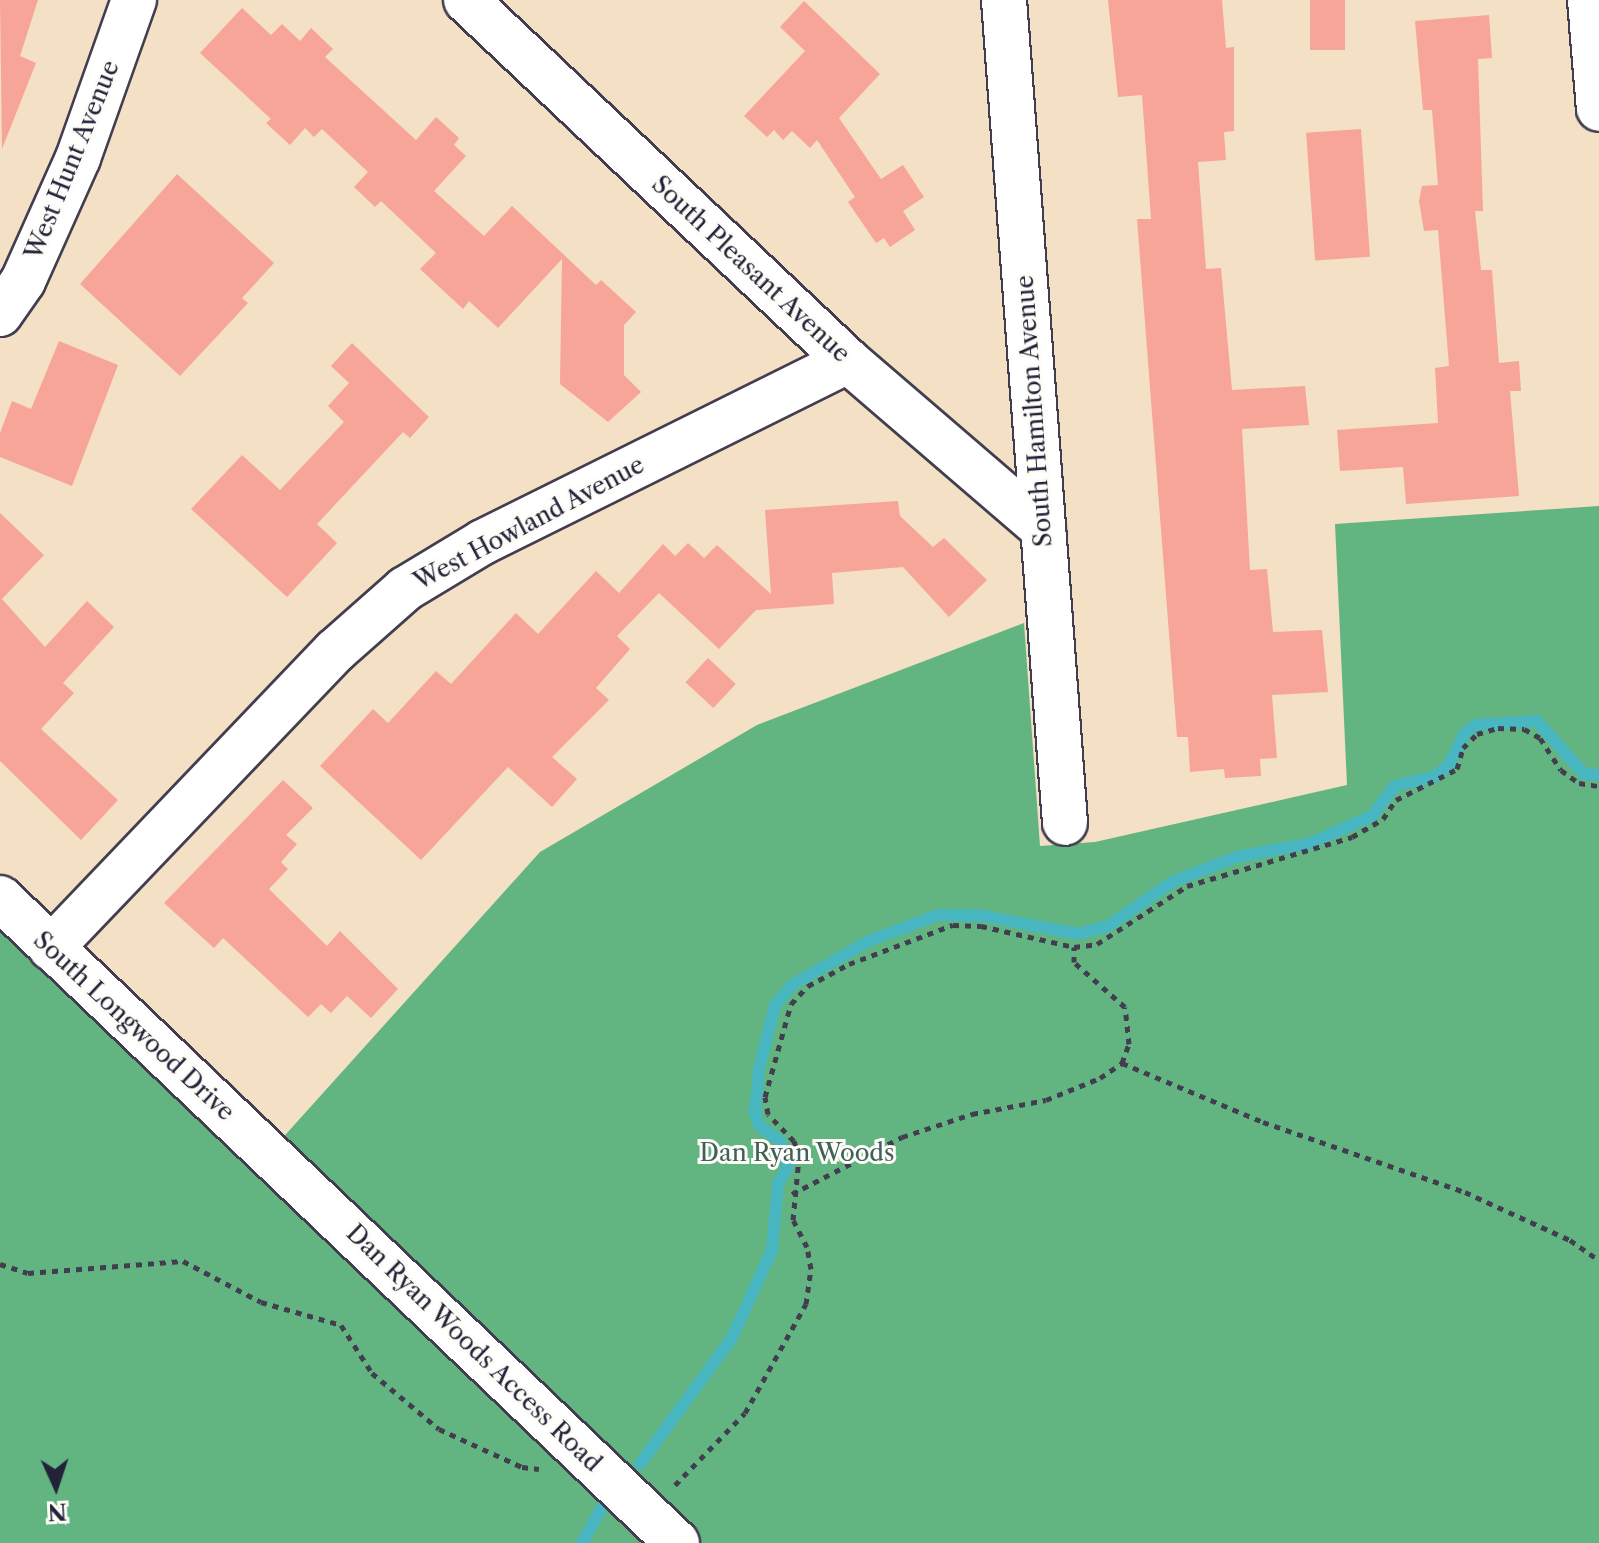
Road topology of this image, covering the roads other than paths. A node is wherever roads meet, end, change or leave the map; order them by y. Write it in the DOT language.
graph roads {
  1 [pos="134,0"];
  2 [pos="466,0"];
  3 [pos="1004,0"];
  4 [pos="1590,0"];
  5 [pos="1599,109"];
  6 [pos="0,314"];
  7 [pos="848,361"];
  8 [pos="1043,529"];
  9 [pos="1065,823"];
  10 [pos="0,898"];
  11 [pos="51,948"];
  12 [pos="269,1153"];
  13 [pos="677,1543"];
  1 -- 6 [label="street, West Hunt Avenue"];
  2 -- 7 [label="street, South Pleasant Avenue"];
  3 -- 8 [label="street, South Hamilton Avenue"];
  4 -- 5 [label="street"];
  7 -- 8 [label="street, South Pleasant Avenue"];
  7 -- 11 [label="street, West Howland Avenue"];
  8 -- 9 [label="street, South Hamilton Avenue"];
  10 -- 11 [label="street, South Longwood Drive"];
  11 -- 12 [label="street, South Longwood Drive"];
  12 -- 13 [label="street, Dan Ryan Woods Access Road"];
}
